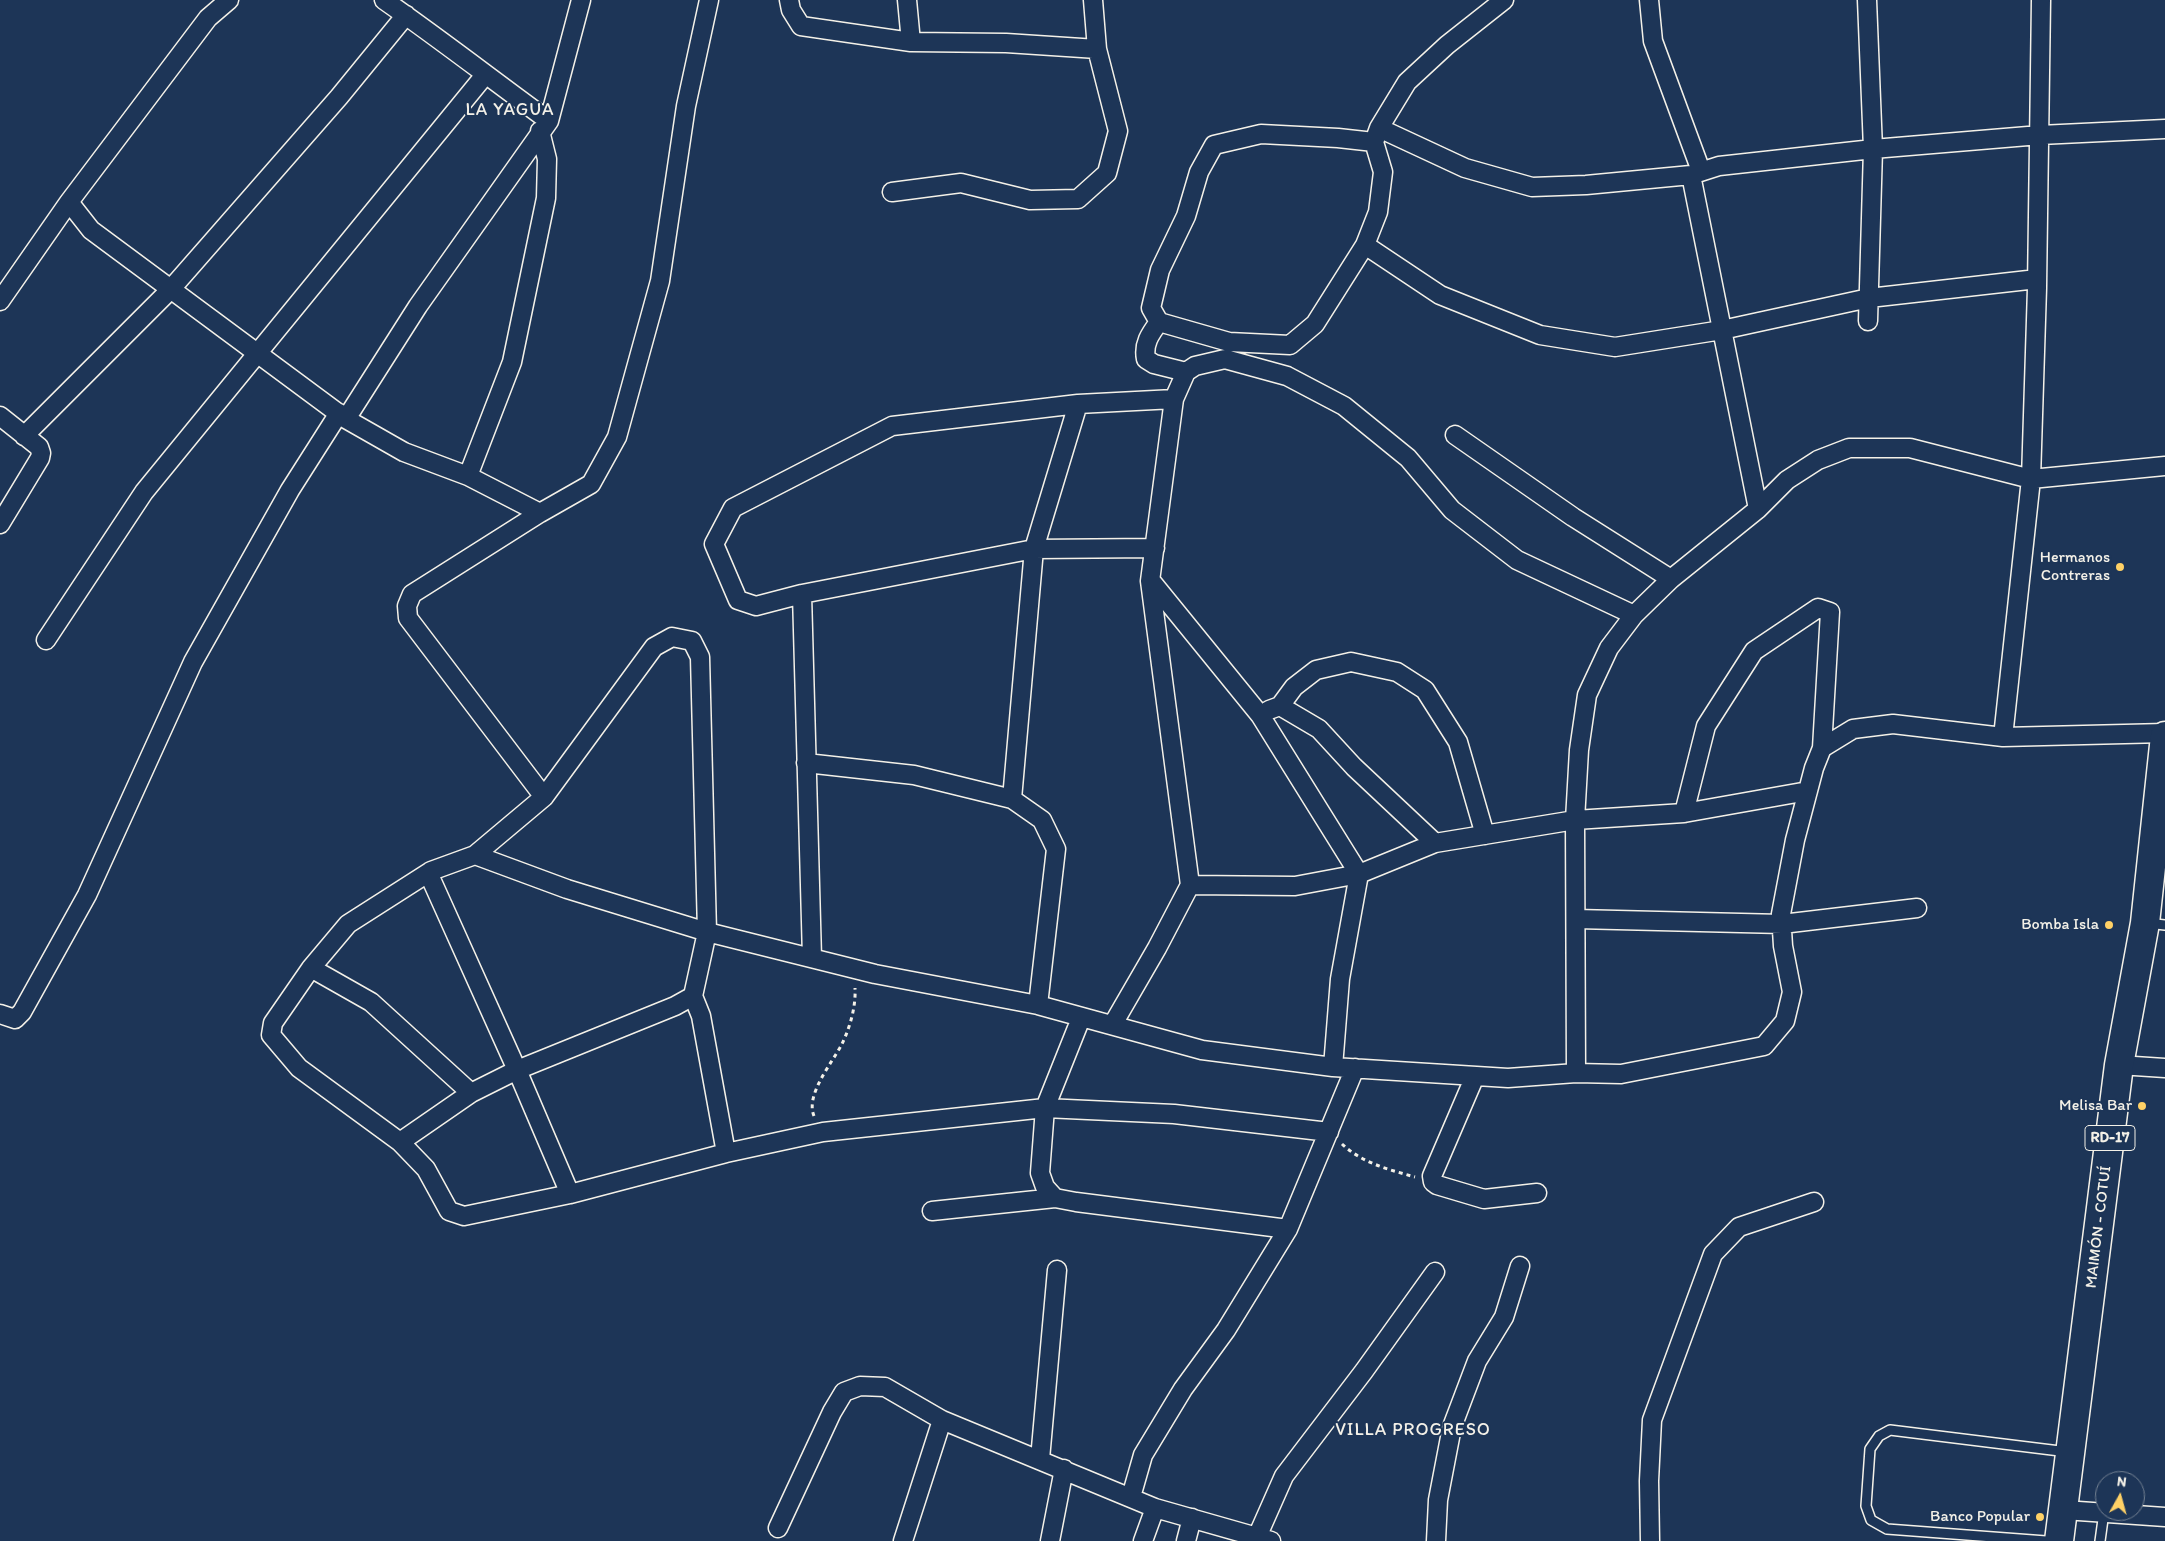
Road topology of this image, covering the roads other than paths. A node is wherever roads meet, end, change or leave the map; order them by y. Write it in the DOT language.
graph roads {
  1 [pos="229,0"];
  2 [pos="384,0"];
  3 [pos="581,0"];
  4 [pos="709,0"];
  5 [pos="790,0"];
  6 [pos="907,0"];
  7 [pos="1093,0"];
  8 [pos="1504,0"];
  9 [pos="1649,0"];
  10 [pos="1867,0"];
  11 [pos="2041,0"];
  12 [pos="406,15"];
  13 [pos="911,42"];
  14 [pos="1097,48"];
  15 [pos="485,75"];
  16 [pos="544,126"];
  17 [pos="2165,129"];
  18 [pos="1376,135"];
  19 [pos="2040,135"];
  20 [pos="1873,149"];
  21 [pos="1696,173"];
  22 [pos="892,192"];
  23 [pos="69,202"];
  24 [pos="1365,246"];
  25 [pos="2037,279"];
  26 [pos="170,290"];
  27 [pos="1868,298"];
  28 [pos="0,301"];
  29 [pos="1868,321"];
  30 [pos="1159,322"];
  31 [pos="1722,330"];
  32 [pos="256,353"];
  33 [pos="1186,372"];
  34 [pos="1174,399"];
  35 [pos="1078,404"];
  36 [pos="0,416"];
  37 [pos="343,416"];
  38 [pos="1455,434"];
  39 [pos="24,436"];
  40 [pos="2165,466"];
  41 [pos="468,476"];
  42 [pos="2031,479"];
  43 [pos="1758,509"];
  44 [pos="540,513"];
  45 [pos="0,524"];
  46 [pos="1155,548"];
  47 [pos="1034,549"];
  48 [pos="1671,579"];
  49 [pos="1150,581"];
  50 [pos="802,594"];
  51 [pos="1634,615"];
  52 [pos="46,640"];
  53 [pos="1280,706"];
  54 [pos="1260,715"];
  55 [pos="2165,734"];
  56 [pos="2004,737"];
  57 [pos="1822,748"];
  58 [pos="806,763"];
  59 [pos="1808,791"];
  60 [pos="544,798"];
  61 [pos="1012,799"];
  62 [pos="1684,813"];
  63 [pos="1575,820"];
  64 [pos="2160,822"];
  65 [pos="1485,835"];
  66 [pos="1435,842"];
  67 [pos="475,856"];
  68 [pos="431,871"];
  69 [pos="1359,874"];
  70 [pos="1190,885"];
  71 [pos="1917,908"];
  72 [pos="1576,919"];
  73 [pos="1782,924"];
  74 [pos="2155,924"];
  75 [pos="707,932"];
  76 [pos="812,958"];
  77 [pos="311,968"];
  78 [pos="694,996"];
  79 [pos="1038,1006"];
  80 [pos="0,1014"];
  81 [pos="1081,1018"];
  82 [pos="1113,1024"];
  83 [pos="2120,1065"];
  84 [pos="1333,1067"];
  85 [pos="1355,1068"];
  86 [pos="2165,1068"];
  87 [pos="517,1070"];
  88 [pos="1576,1074"];
  89 [pos="1475,1076"];
  90 [pos="471,1093"];
  91 [pos="1044,1108"];
  92 [pos="1329,1132"];
  93 [pos="400,1142"];
  94 [pos="726,1154"];
  95 [pos="1537,1193"];
  96 [pos="570,1194"];
  97 [pos="1055,1198"];
  98 [pos="1814,1202"];
  99 [pos="932,1211"];
  100 [pos="1288,1229"];
  101 [pos="1520,1266"];
  102 [pos="1057,1270"];
  103 [pos="1435,1272"];
  104 [pos="942,1420"];
  105 [pos="2071,1452"];
  106 [pos="1040,1460"];
  107 [pos="1064,1469"];
  108 [pos="1131,1496"];
  109 [pos="1155,1508"];
  110 [pos="2064,1510"];
  111 [pos="2095,1512"];
  112 [pos="2145,1515"];
  113 [pos="2165,1517"];
  114 [pos="1192,1518"];
  115 [pos="2103,1521"];
  116 [pos="778,1528"];
  117 [pos="1264,1539"];
  118 [pos="903,1541"];
  119 [pos="1050,1541"];
  120 [pos="1143,1541"];
  121 [pos="1186,1541"];
  122 [pos="1436,1541"];
  123 [pos="1650,1541"];
  124 [pos="2046,1541"];
  125 [pos="2059,1541"];
  126 [pos="2100,1541"];
  1 -- 23 [label="street"];
  2 -- 12 [label="street"];
  3 -- 16 [label="street"];
  4 -- 44 [label="street"];
  5 -- 13 [label="street"];
  6 -- 13 [label="street"];
  7 -- 14 [label="street"];
  8 -- 18 [label="street"];
  9 -- 21 [label="street"];
  10 -- 20 [label="street"];
  11 -- 19 [label="street"];
  12 -- 15 [label="street"];
  12 -- 26 [label="street"];
  13 -- 14 [label="street"];
  14 -- 22 [label="street"];
  15 -- 16 [label="street"];
  15 -- 32 [label="street"];
  16 -- 37 [label="street"];
  16 -- 41 [label="street"];
  17 -- 19 [label="street"];
  18 -- 21 [label="street"];
  18 -- 24 [label="street"];
  18 -- 30 [label="street"];
  19 -- 20 [label="street"];
  19 -- 25 [label="street"];
  20 -- 21 [label="street"];
  20 -- 27 [label="street"];
  21 -- 31 [label="street"];
  23 -- 26 [label="street"];
  23 -- 28 [label="street"];
  24 -- 30 [label="street"];
  24 -- 31 [label="street"];
  25 -- 27 [label="street"];
  25 -- 42 [label="street"];
  26 -- 32 [label="street"];
  26 -- 39 [label="street"];
  27 -- 29 [label="street"];
  27 -- 31 [label="street"];
  30 -- 33 [label="street"];
  31 -- 43 [label="street"];
  32 -- 37 [label="street"];
  32 -- 52 [label="street"];
  33 -- 34 [label="street"];
  33 -- 51 [label="street"];
  34 -- 35 [label="street"];
  34 -- 46 [label="street"];
  35 -- 47 [label="street"];
  35 -- 50 [label="street"];
  36 -- 39 [label="street"];
  37 -- 41 [label="street"];
  37 -- 80 [label="street"];
  38 -- 48 [label="street"];
  39 -- 45 [label="street"];
  40 -- 42 [label="street"];
  41 -- 44 [label="street"];
  42 -- 43 [label="street"];
  42 -- 56 [label="street"];
  43 -- 48 [label="street"];
  44 -- 60 [label="street"];
  46 -- 47 [label="street"];
  46 -- 49 [label="street"];
  47 -- 50 [label="street"];
  47 -- 61 [label="street"];
  48 -- 51 [label="street"];
  49 -- 54 [label="street"];
  49 -- 70 [label="street"];
  50 -- 58 [label="street"];
  51 -- 63 [label="street"];
  53 -- 54 [label="street"];
  53 -- 65 [label="street"];
  53 -- 66 [label="street"];
  54 -- 69 [label="street"];
  55 -- 56 [label="street"];
  55 -- 64 [label="main road, MAIMÓN - COTUÍ / RD-17"];
  56 -- 57 [label="street"];
  57 -- 59 [label="street"];
  57 -- 62 [label="street"];
  58 -- 61 [label="street"];
  58 -- 76 [label="street"];
  59 -- 62 [label="street"];
  59 -- 73 [label="street"];
  60 -- 67 [label="street"];
  60 -- 75 [label="street"];
  61 -- 79 [label="street"];
  62 -- 63 [label="street"];
  63 -- 65 [label="street"];
  63 -- 72 [label="street"];
  64 -- 74 [label="main road, MAIMÓN - COTUÍ / RD-17"];
  65 -- 66 [label="street"];
  66 -- 69 [label="street"];
  67 -- 68 [label="street"];
  67 -- 75 [label="street"];
  68 -- 77 [label="street"];
  68 -- 87 [label="street"];
  69 -- 70 [label="street"];
  69 -- 84 [label="street"];
  70 -- 82 [label="street"];
  71 -- 73 [label="street"];
  72 -- 73 [label="street"];
  72 -- 88 [label="street"];
  73 -- 88 [label="street"];
  74 -- 83 [label="main road, MAIMÓN - COTUÍ / RD-17"];
  75 -- 76 [label="street"];
  75 -- 78 [label="street"];
  76 -- 79 [label="street"];
  77 -- 90 [label="street"];
  77 -- 93 [label="street"];
  78 -- 87 [label="street"];
  78 -- 94 [label="street"];
  79 -- 81 [label="street"];
  81 -- 82 [label="street"];
  81 -- 91 [label="street"];
  82 -- 84 [label="street"];
  83 -- 86 [label="street"];
  83 -- 105 [label="main road, MAIMÓN - COTUÍ / RD-17"];
  84 -- 85 [label="street"];
  85 -- 89 [label="street"];
  85 -- 92 [label="street"];
  87 -- 90 [label="street"];
  87 -- 96 [label="street"];
  88 -- 89 [label="street"];
  89 -- 95 [label="street"];
  90 -- 93 [label="street"];
  91 -- 92 [label="street"];
  91 -- 94 [label="street"];
  91 -- 97 [label="street"];
  92 -- 100 [label="street"];
  93 -- 96 [label="street"];
  94 -- 96 [label="street"];
  97 -- 99 [label="street"];
  97 -- 100 [label="street"];
  98 -- 123 [label="street"];
  100 -- 108 [label="street"];
  101 -- 122 [label="street"];
  102 -- 106 [label="street"];
  103 -- 117 [label="street"];
  104 -- 106 [label="street"];
  104 -- 116 [label="street"];
  104 -- 118 [label="street"];
  105 -- 110 [label="main road, MAIMÓN - COTUÍ / RD-17"];
  105 -- 124 [label="lane"];
  106 -- 107 [label="street"];
  107 -- 108 [label="street"];
  107 -- 119 [label="street"];
  108 -- 109 [label="street"];
  109 -- 114 [label="street"];
  109 -- 120 [label="street"];
  110 -- 111 [label="street"];
  110 -- 125 [label="main road, MAIMÓN - COTUÍ / RD-17"];
  112 -- 113 [label="street"];
  114 -- 117 [label="street"];
  114 -- 121 [label="street"];
  115 -- 126 [label="lane"];
}
